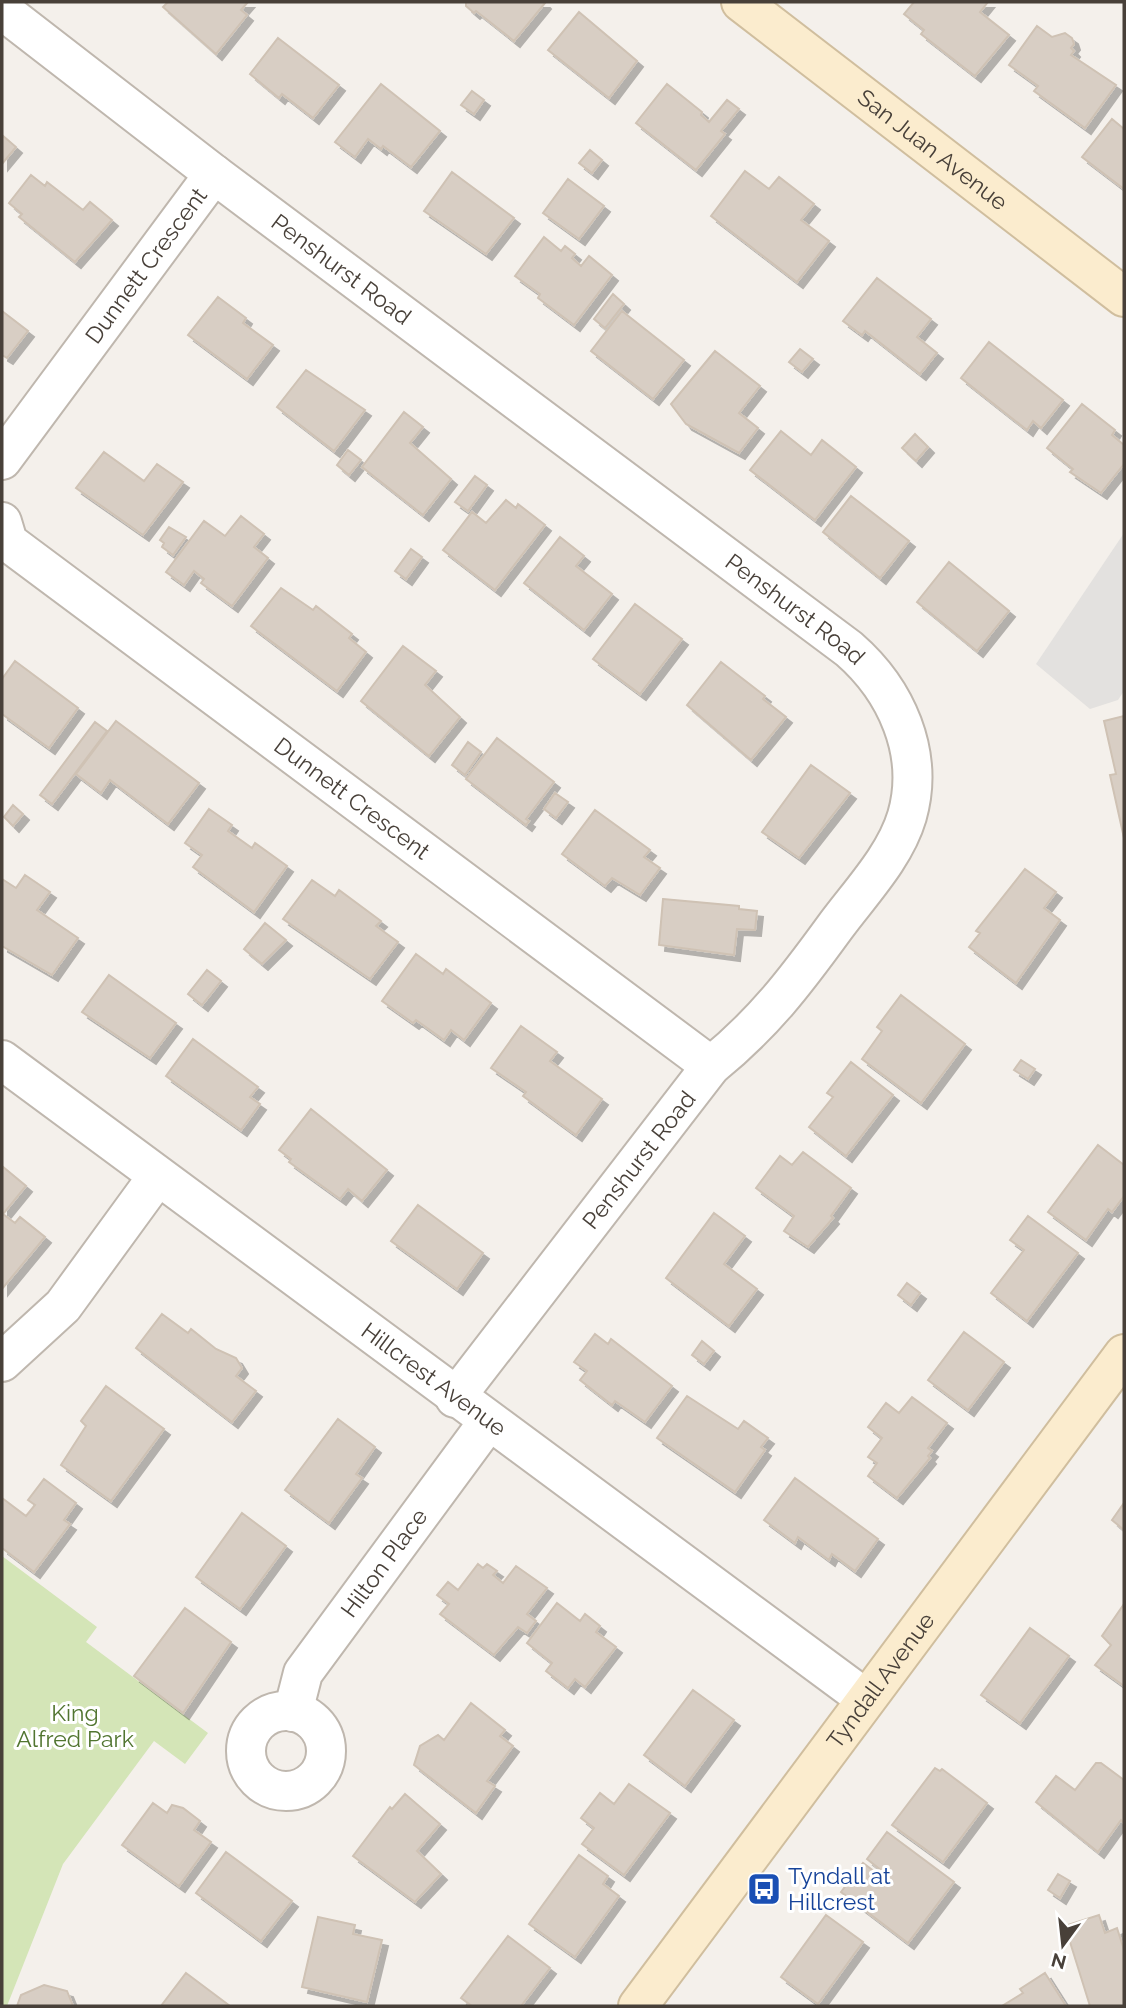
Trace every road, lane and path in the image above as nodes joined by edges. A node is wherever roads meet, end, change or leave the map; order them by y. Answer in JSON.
{"nodes":[{"id":1,"x":741,"y":2,"type":"edge"},
{"id":2,"x":2,"y":10,"type":"edge"},
{"id":3,"x":214,"y":174,"type":"junction"},
{"id":4,"x":1124,"y":297,"type":"edge"},
{"id":5,"x":2,"y":460,"type":"edge"},
{"id":6,"x":2,"y":522,"type":"edge"},
{"id":7,"x":2,"y":1060,"type":"edge"},
{"id":8,"x":711,"y":1066,"type":"junction"},
{"id":9,"x":157,"y":1177,"type":"junction"},
{"id":10,"x":1124,"y":1354,"type":"edge"},
{"id":11,"x":2,"y":1362,"type":"edge"},
{"id":12,"x":456,"y":1398,"type":"junction"},
{"id":13,"x":488,"y":1422,"type":"junction"},
{"id":14,"x":866,"y":1699,"type":"junction"},
{"id":15,"x":293,"y":1712,"type":"dead end"},
{"id":16,"x":638,"y":2006,"type":"edge"}],
"edges":[{"from":1,"to":4,"type":"street","name":"San Juan Avenue"},
{"from":2,"to":3,"type":"street","name":"Penshurst Road"},
{"from":3,"to":5,"type":"street","name":"Dunnett Crescent"},
{"from":3,"to":8,"type":"street","name":"Penshurst Road"},
{"from":6,"to":8,"type":"street","name":"Dunnett Crescent"},
{"from":7,"to":9,"type":"street","name":"Hillcrest Avenue"},
{"from":8,"to":12,"type":"street","name":"Penshurst Road"},
{"from":9,"to":11,"type":"street"},
{"from":9,"to":12,"type":"street","name":"Hillcrest Avenue"},
{"from":10,"to":14,"type":"street","name":"Tyndall Avenue"},
{"from":12,"to":13,"type":"street","name":"Hillcrest Avenue"},
{"from":13,"to":14,"type":"street","name":"Hillcrest Avenue"},
{"from":13,"to":15,"type":"street","name":"Hilton Place"},
{"from":14,"to":16,"type":"street","name":"Tyndall Avenue"}]}
